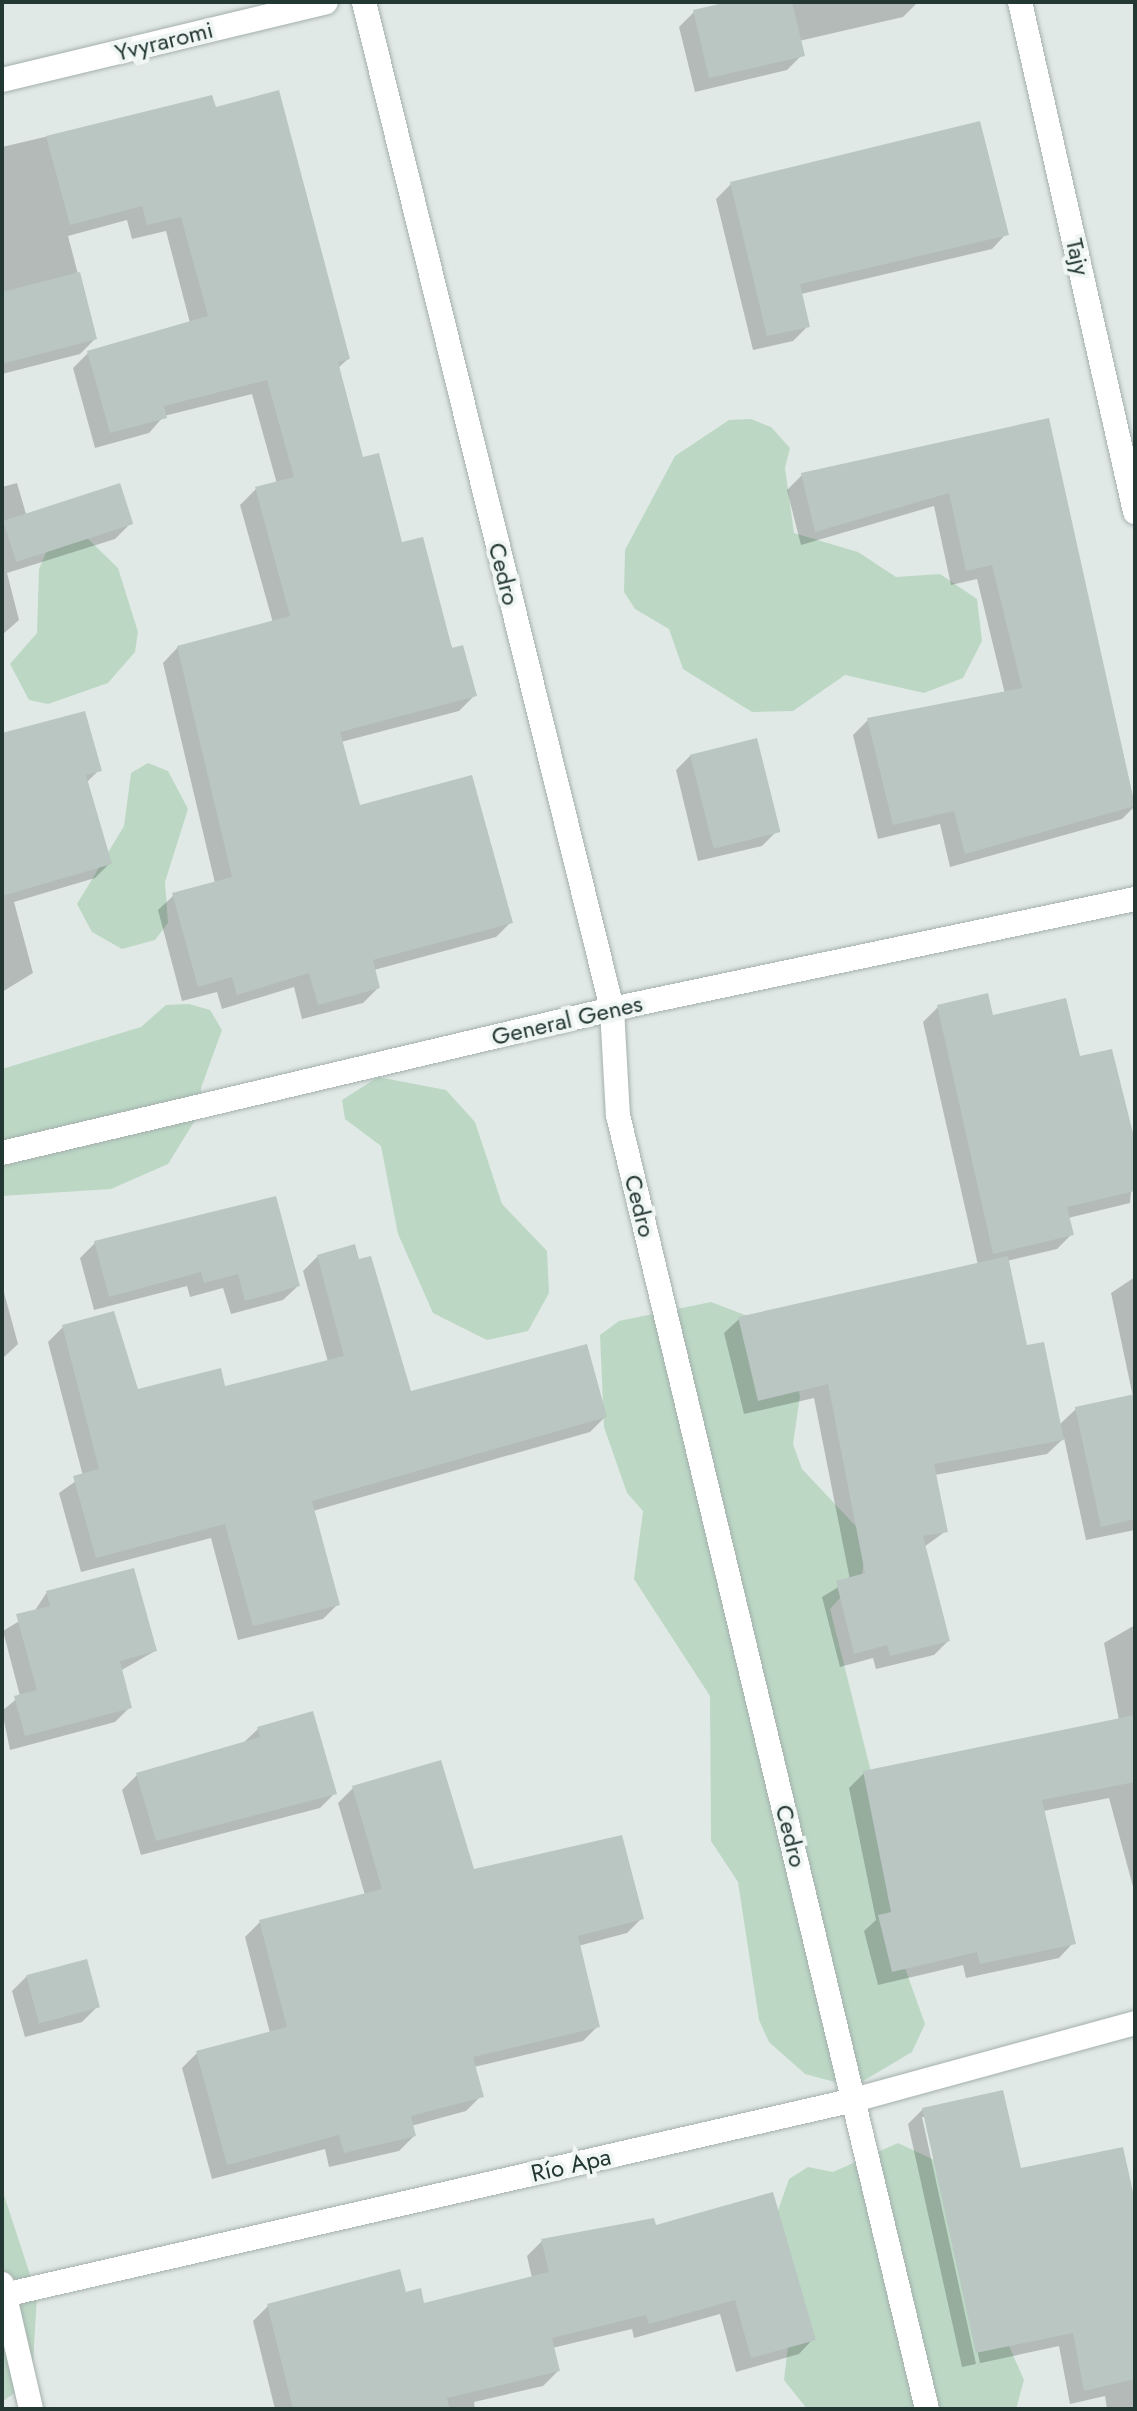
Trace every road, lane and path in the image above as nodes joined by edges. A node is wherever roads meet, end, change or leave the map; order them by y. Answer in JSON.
{"nodes":[{"id":1,"x":326,"y":2,"type":"edge"},
{"id":2,"x":364,"y":2,"type":"edge"},
{"id":3,"x":1020,"y":2,"type":"edge"},
{"id":4,"x":2,"y":80,"type":"edge"},
{"id":5,"x":1135,"y":512,"type":"edge"},
{"id":6,"x":1135,"y":899,"type":"edge"},
{"id":7,"x":612,"y":1009,"type":"junction"},
{"id":8,"x":2,"y":1153,"type":"edge"},
{"id":9,"x":1135,"y":2023,"type":"edge"},
{"id":10,"x":854,"y":2100,"type":"junction"},
{"id":11,"x":3,"y":2289,"type":"edge"},
{"id":12,"x":31,"y":2409,"type":"edge"},
{"id":13,"x":927,"y":2409,"type":"edge"}],
"edges":[{"from":1,"to":4,"type":"street","name":"Yvyraromi"},
{"from":2,"to":7,"type":"street","name":"Cedro"},
{"from":3,"to":5,"type":"street","name":"Tajy"},
{"from":6,"to":7,"type":"street","name":"General Genes"},
{"from":7,"to":8,"type":"street","name":"General Genes"},
{"from":7,"to":10,"type":"street","name":"Cedro"},
{"from":9,"to":10,"type":"street","name":"Río Apa"},
{"from":10,"to":11,"type":"street","name":"Río Apa"},
{"from":10,"to":13,"type":"street","name":"Cedro"},
{"from":11,"to":12,"type":"street"}]}
